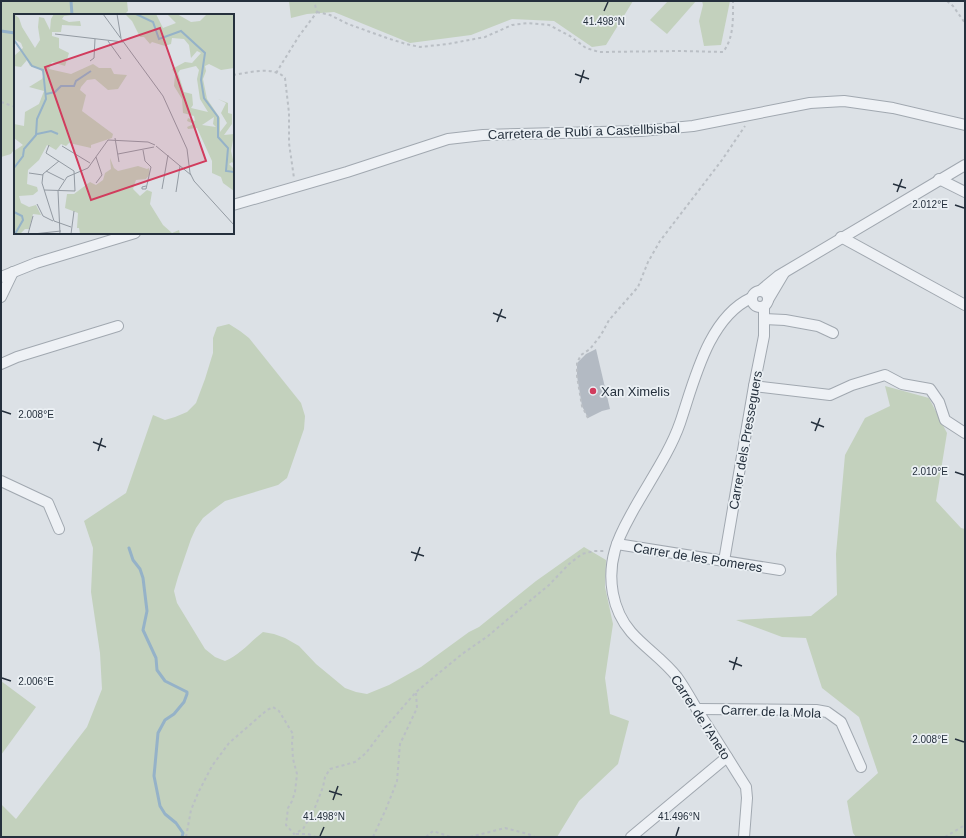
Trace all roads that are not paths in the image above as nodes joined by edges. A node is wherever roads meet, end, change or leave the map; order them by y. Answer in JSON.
{"nodes":[{"id":1,"x":965,"y":125,"type":"edge"},
{"id":2,"x":965,"y":164,"type":"edge"},
{"id":3,"x":940,"y":179,"type":"junction"},
{"id":4,"x":965,"y":192,"type":"edge"},
{"id":5,"x":234,"y":205,"type":"edge"},
{"id":6,"x":132,"y":234,"type":"edge"},
{"id":7,"x":841,"y":237,"type":"junction"},
{"id":8,"x":13,"y":272,"type":"junction"},
{"id":9,"x":784,"y":273,"type":"junction"},
{"id":10,"x":1,"y":277,"type":"edge"},
{"id":11,"x":1,"y":297,"type":"edge"},
{"id":12,"x":759,"y":304,"type":"junction"},
{"id":13,"x":965,"y":305,"type":"edge"},
{"id":14,"x":764,"y":319,"type":"junction"},
{"id":15,"x":118,"y":326,"type":"dead end"},
{"id":16,"x":833,"y":333,"type":"dead end"},
{"id":17,"x":1,"y":364,"type":"edge"},
{"id":18,"x":754,"y":386,"type":"junction"},
{"id":19,"x":965,"y":433,"type":"edge"},
{"id":20,"x":1,"y":481,"type":"edge"},
{"id":21,"x":59,"y":530,"type":"dead end"},
{"id":22,"x":616,"y":548,"type":"junction"},
{"id":23,"x":724,"y":561,"type":"junction"},
{"id":24,"x":780,"y":570,"type":"dead end"},
{"id":25,"x":697,"y":709,"type":"junction"},
{"id":26,"x":727,"y":757,"type":"junction"},
{"id":27,"x":861,"y":767,"type":"dead end"},
{"id":28,"x":631,"y":837,"type":"edge"},
{"id":29,"x":744,"y":837,"type":"edge"}],
"edges":[{"from":1,"to":5,"type":"street","name":"Carretera de Rubí a Castellbisbal"},
{"from":2,"to":3,"type":"street"},
{"from":3,"to":4,"type":"street"},
{"from":3,"to":7,"type":"street"},
{"from":6,"to":8,"type":"street"},
{"from":7,"to":9,"type":"street"},
{"from":7,"to":13,"type":"street"},
{"from":8,"to":10,"type":"street"},
{"from":8,"to":11,"type":"street"},
{"from":9,"to":12,"type":"street"},
{"from":9,"to":12,"type":"street"},
{"from":12,"to":14,"type":"street"},
{"from":12,"to":22,"type":"street","name":"Carrer de l'Aneto"},
{"from":14,"to":16,"type":"street"},
{"from":14,"to":18,"type":"street","name":"Carrer dels Presseguers"},
{"from":15,"to":17,"type":"street"},
{"from":18,"to":19,"type":"street"},
{"from":18,"to":23,"type":"street","name":"Carrer dels Presseguers"},
{"from":20,"to":21,"type":"street"},
{"from":22,"to":23,"type":"street","name":"Carrer de les Pomeres"},
{"from":22,"to":25,"type":"street","name":"Carrer de l'Aneto"},
{"from":23,"to":24,"type":"street","name":"Carrer de les Pomeres"},
{"from":25,"to":26,"type":"street","name":"Carrer de l'Aneto"},
{"from":25,"to":27,"type":"street","name":"Carrer de la Mola"},
{"from":26,"to":28,"type":"street"},
{"from":26,"to":29,"type":"street","name":"Carrer de l'Aneto"}]}
